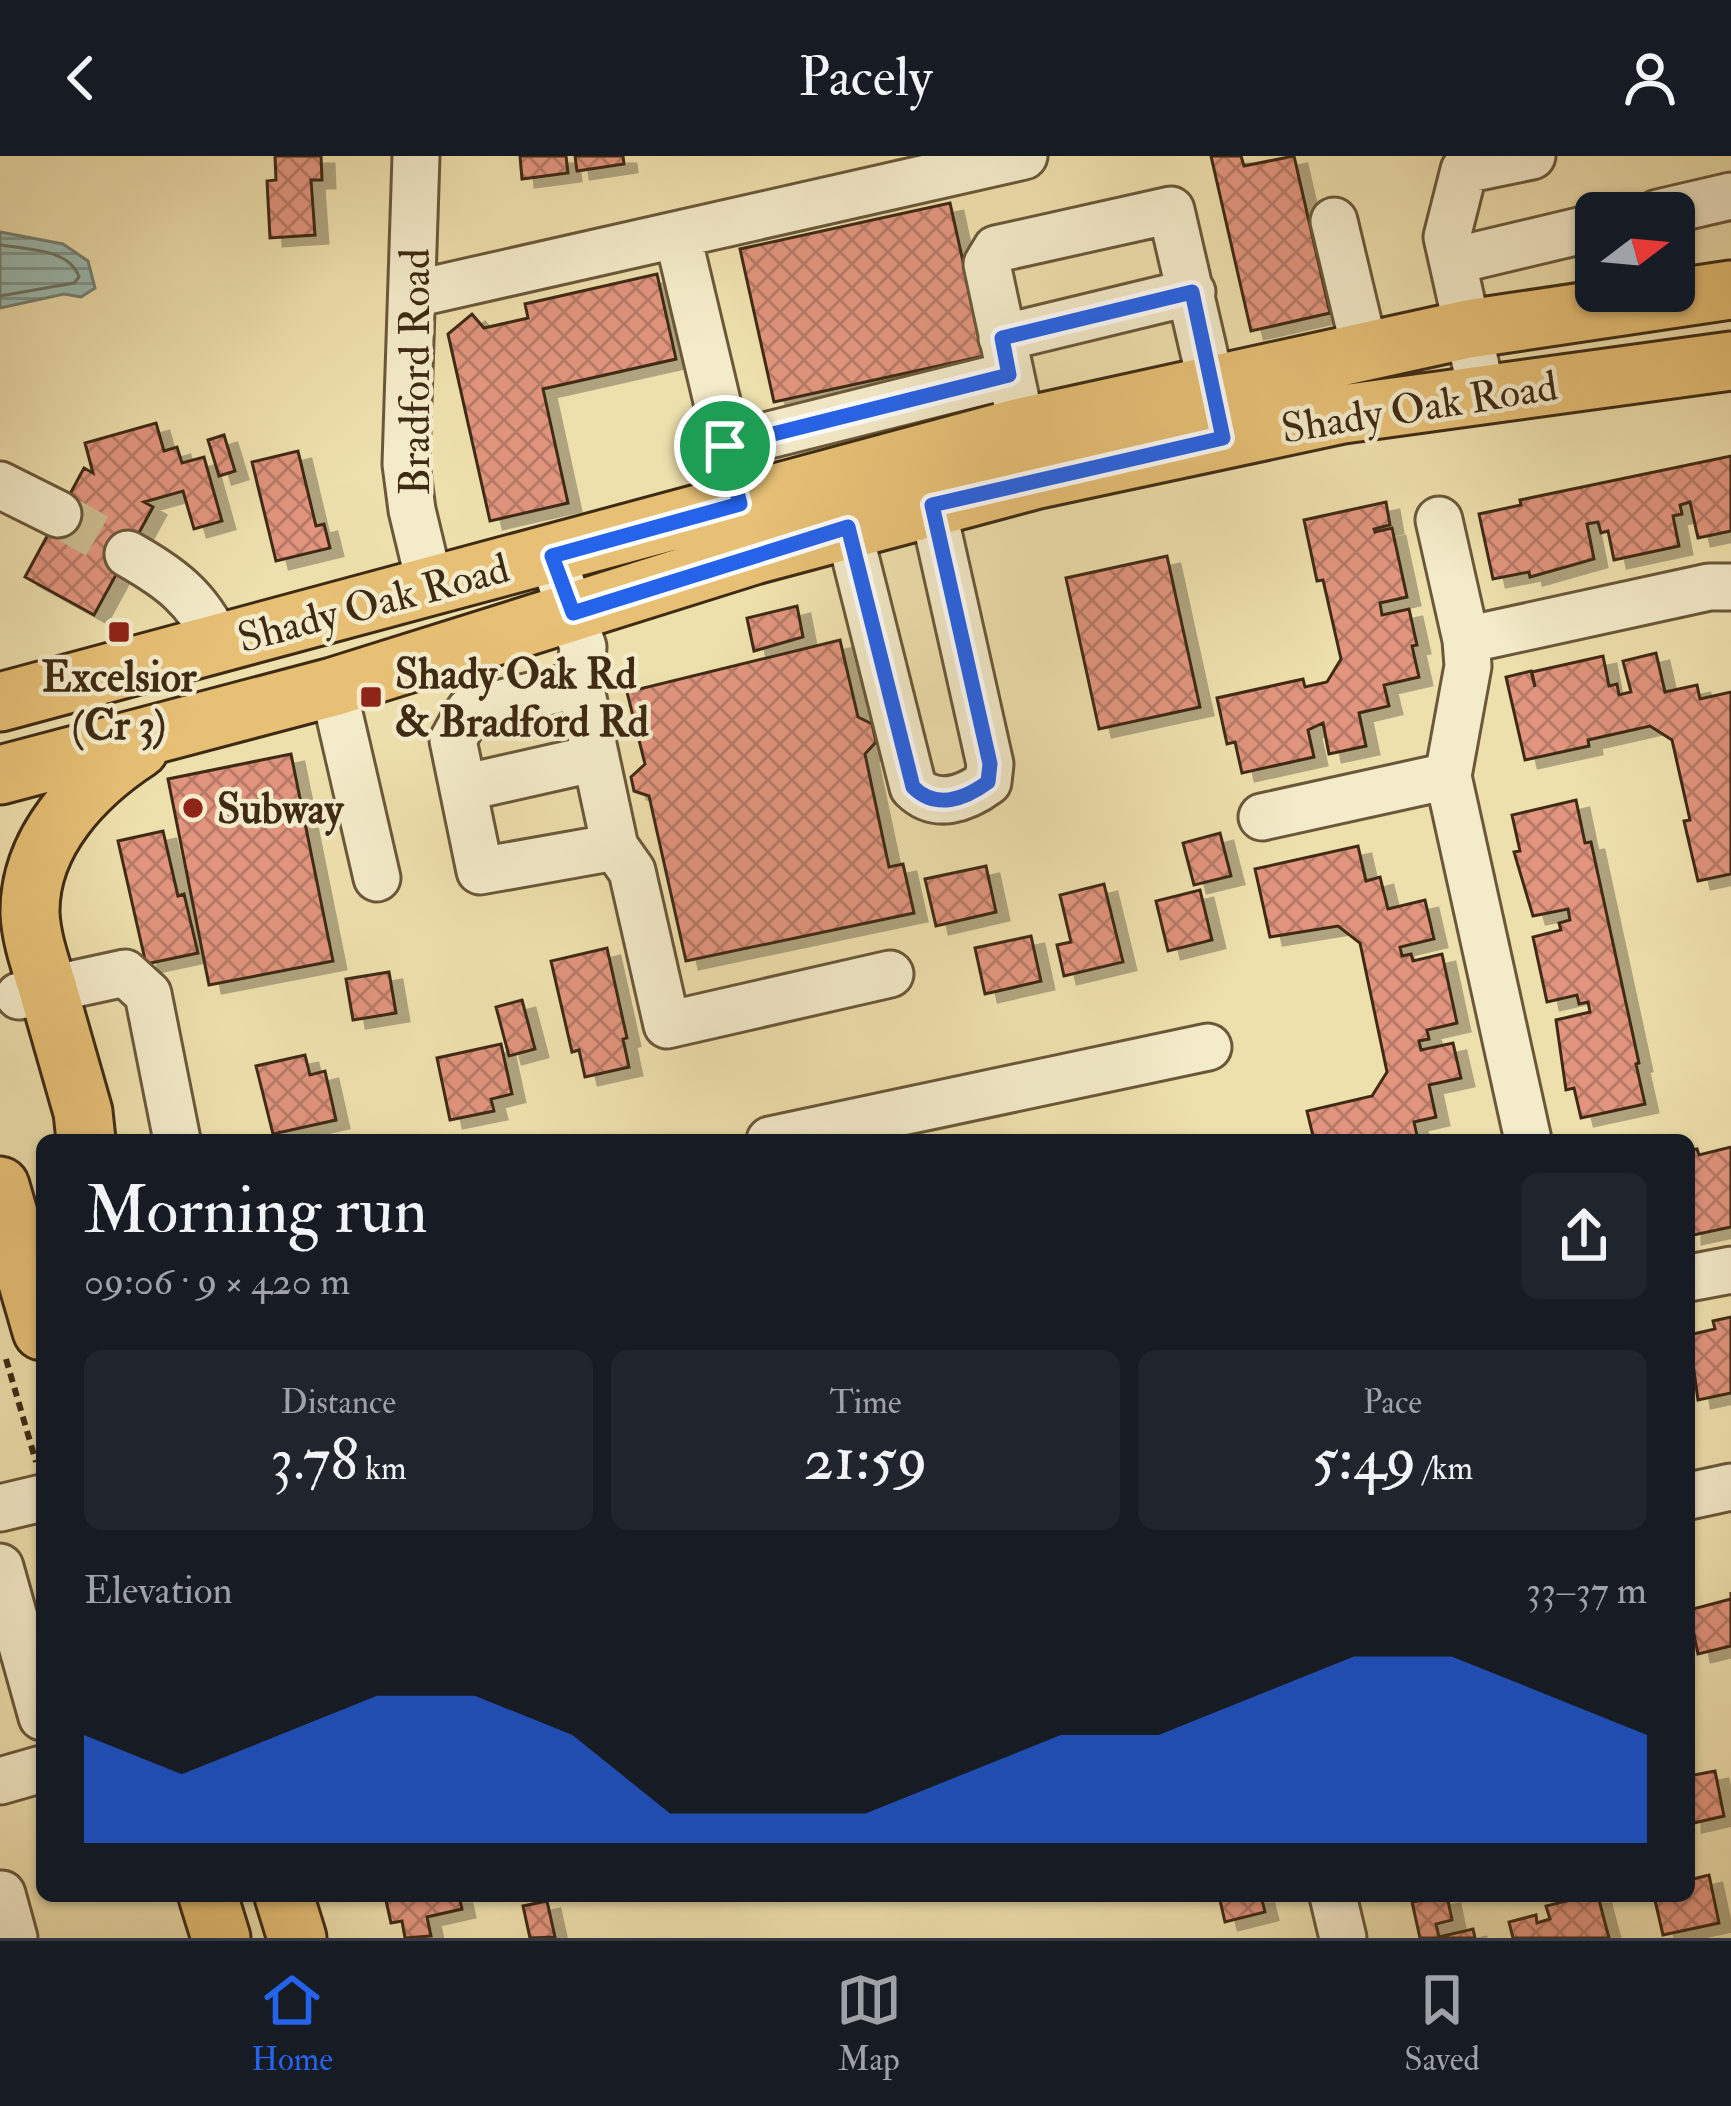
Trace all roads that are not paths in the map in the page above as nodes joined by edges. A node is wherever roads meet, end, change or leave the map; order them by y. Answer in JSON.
{"nodes":[{"id":1,"x":416,"y":156,"type":"edge"},
{"id":2,"x":1024,"y":156,"type":"edge"},
{"id":3,"x":1532,"y":156,"type":"edge"},
{"id":4,"x":1731,"y":196,"type":"edge"},
{"id":5,"x":1695,"y":204,"type":"edge"},
{"id":6,"x":1334,"y":221,"type":"dead end"},
{"id":7,"x":1575,"y":232,"type":"edge"},
{"id":8,"x":679,"y":237,"type":"junction"},
{"id":9,"x":1453,"y":261,"type":"junction"},
{"id":10,"x":1731,"y":290,"type":"edge"},
{"id":11,"x":1192,"y":292,"type":"junction"},
{"id":12,"x":414,"y":294,"type":"junction"},
{"id":13,"x":1468,"y":329,"type":"junction"},
{"id":14,"x":1365,"y":351,"type":"junction"},
{"id":15,"x":1731,"y":361,"type":"edge"},
{"id":16,"x":1482,"y":393,"type":"junction"},
{"id":17,"x":1017,"y":405,"type":"junction"},
{"id":18,"x":1218,"y":411,"type":"junction"},
{"id":19,"x":725,"y":446,"type":"junction"},
{"id":20,"x":0,"y":485,"type":"edge"},
{"id":21,"x":932,"y":505,"type":"junction"},
{"id":22,"x":58,"y":514,"type":"tunnel mouth"},
{"id":23,"x":1439,"y":520,"type":"dead end"},
{"id":24,"x":848,"y":527,"type":"junction"},
{"id":25,"x":747,"y":530,"type":"junction"},
{"id":26,"x":128,"y":554,"type":"tunnel mouth"},
{"id":27,"x":552,"y":556,"type":"junction"},
{"id":28,"x":430,"y":585,"type":"junction"},
{"id":29,"x":1731,"y":586,"type":"edge"},
{"id":30,"x":573,"y":613,"type":"junction"},
{"id":31,"x":1466,"y":640,"type":"junction"},
{"id":32,"x":218,"y":643,"type":"junction"},
{"id":33,"x":0,"y":660,"type":"edge"},
{"id":34,"x":123,"y":667,"type":"junction"},
{"id":35,"x":580,"y":684,"type":"junction"},
{"id":36,"x":333,"y":687,"type":"junction"},
{"id":37,"x":0,"y":702,"type":"edge"},
{"id":38,"x":160,"y":734,"type":"junction"},
{"id":39,"x":596,"y":758,"type":"junction"},
{"id":40,"x":0,"y":775,"type":"edge"},
{"id":41,"x":1448,"y":776,"type":"junction"},
{"id":42,"x":463,"y":788,"type":"junction"},
{"id":43,"x":1262,"y":817,"type":"dead end"},
{"id":44,"x":615,"y":847,"type":"junction"},
{"id":45,"x":377,"y":878,"type":"dead end"},
{"id":46,"x":0,"y":932,"type":"edge"},
{"id":47,"x":890,"y":974,"type":"dead end"},
{"id":48,"x":33,"y":992,"type":"junction"},
{"id":49,"x":1208,"y":1047,"type":"dead end"},
{"id":50,"x":60,"y":1134,"type":"edge"},
{"id":51,"x":85,"y":1134,"type":"edge"},
{"id":52,"x":176,"y":1134,"type":"edge"},
{"id":53,"x":798,"y":1134,"type":"edge"},
{"id":54,"x":1527,"y":1134,"type":"edge"},
{"id":55,"x":0,"y":1187,"type":"edge"},
{"id":56,"x":1731,"y":1270,"type":"edge"},
{"id":57,"x":1695,"y":1277,"type":"edge"},
{"id":58,"x":24,"y":1318,"type":"edge"},
{"id":59,"x":36,"y":1482,"type":"edge"},
{"id":60,"x":1731,"y":1487,"type":"edge"},
{"id":61,"x":1695,"y":1495,"type":"edge"},
{"id":62,"x":0,"y":1508,"type":"edge"},
{"id":63,"x":0,"y":1567,"type":"edge"},
{"id":64,"x":36,"y":1696,"type":"edge"},
{"id":65,"x":36,"y":1771,"type":"edge"},
{"id":66,"x":0,"y":1781,"type":"edge"},
{"id":67,"x":15,"y":1890,"type":"edge"},
{"id":68,"x":210,"y":1902,"type":"edge"},
{"id":69,"x":286,"y":1902,"type":"edge"},
{"id":70,"x":1334,"y":1902,"type":"edge"},
{"id":71,"x":14,"y":1938,"type":"edge"},
{"id":72,"x":221,"y":1938,"type":"edge"},
{"id":73,"x":297,"y":1938,"type":"edge"},
{"id":74,"x":1343,"y":1938,"type":"edge"}],
"edges":[{"from":1,"to":12,"type":"street","name":"Bradford Road"},
{"from":2,"to":8,"type":"street"},
{"from":3,"to":9,"type":"street"},
{"from":4,"to":5,"type":"street"},
{"from":6,"to":14,"type":"street"},
{"from":7,"to":9,"type":"street"},
{"from":8,"to":12,"type":"street"},
{"from":8,"to":19,"type":"street"},
{"from":9,"to":13,"type":"street"},
{"from":10,"to":13,"type":"main road","name":"Shady Oak Road"},
{"from":11,"to":17,"type":"street"},
{"from":11,"to":17,"type":"street"},
{"from":11,"to":18,"type":"street"},
{"from":12,"to":28,"type":"street","name":"Bradford Road"},
{"from":13,"to":14,"type":"main road","name":"Shady Oak Road"},
{"from":13,"to":16,"type":"street"},
{"from":14,"to":18,"type":"main road","name":"Shady Oak Road"},
{"from":15,"to":16,"type":"main road","name":"Shady Oak Road"},
{"from":16,"to":18,"type":"main road","name":"Shady Oak Road"},
{"from":17,"to":18,"type":"main road","name":"Shady Oak Road"},
{"from":17,"to":19,"type":"street"},
{"from":17,"to":21,"type":"main road","name":"Shady Oak Road"},
{"from":17,"to":25,"type":"main road","name":"Shady Oak Road"},
{"from":19,"to":25,"type":"street"},
{"from":20,"to":22,"type":"street"},
{"from":21,"to":24,"type":"main road","name":"Shady Oak Road"},
{"from":21,"to":24,"type":"street"},
{"from":23,"to":31,"type":"street"},
{"from":24,"to":25,"type":"main road","name":"Shady Oak Road"},
{"from":25,"to":27,"type":"main road","name":"Shady Oak Road"},
{"from":25,"to":30,"type":"main road","name":"Shady Oak Road"},
{"from":26,"to":32,"type":"street"},
{"from":27,"to":28,"type":"main road","name":"Shady Oak Road"},
{"from":27,"to":30,"type":"street"},
{"from":28,"to":32,"type":"main road","name":"Shady Oak Road"},
{"from":29,"to":31,"type":"street"},
{"from":30,"to":35,"type":"street"},
{"from":30,"to":36,"type":"main road","name":"Shady Oak Road"},
{"from":31,"to":41,"type":"street"},
{"from":32,"to":34,"type":"main road","name":"Shady Oak Road"},
{"from":33,"to":34,"type":"main road"},
{"from":34,"to":37,"type":"main road","name":"Shady Oak Road"},
{"from":35,"to":39,"type":"street"},
{"from":35,"to":42,"type":"street"},
{"from":36,"to":38,"type":"main road","name":"Shady Oak Road"},
{"from":36,"to":45,"type":"street"},
{"from":38,"to":40,"type":"main road","name":"Shady Oak Road"},
{"from":38,"to":48,"type":"main road"},
{"from":39,"to":42,"type":"street"},
{"from":39,"to":44,"type":"street"},
{"from":41,"to":43,"type":"street"},
{"from":41,"to":54,"type":"street"},
{"from":42,"to":44,"type":"street"},
{"from":44,"to":47,"type":"street"},
{"from":46,"to":48,"type":"main road"},
{"from":48,"to":50,"type":"main road"},
{"from":48,"to":51,"type":"main road"},
{"from":48,"to":52,"type":"street"},
{"from":49,"to":53,"type":"street"},
{"from":55,"to":58,"type":"main road"},
{"from":56,"to":57,"type":"street"},
{"from":59,"to":62,"type":"street"},
{"from":60,"to":61,"type":"street"},
{"from":63,"to":64,"type":"street"},
{"from":65,"to":66,"type":"street"},
{"from":67,"to":71,"type":"street"},
{"from":68,"to":72,"type":"main road"},
{"from":69,"to":73,"type":"main road"},
{"from":70,"to":74,"type":"street"}]}
